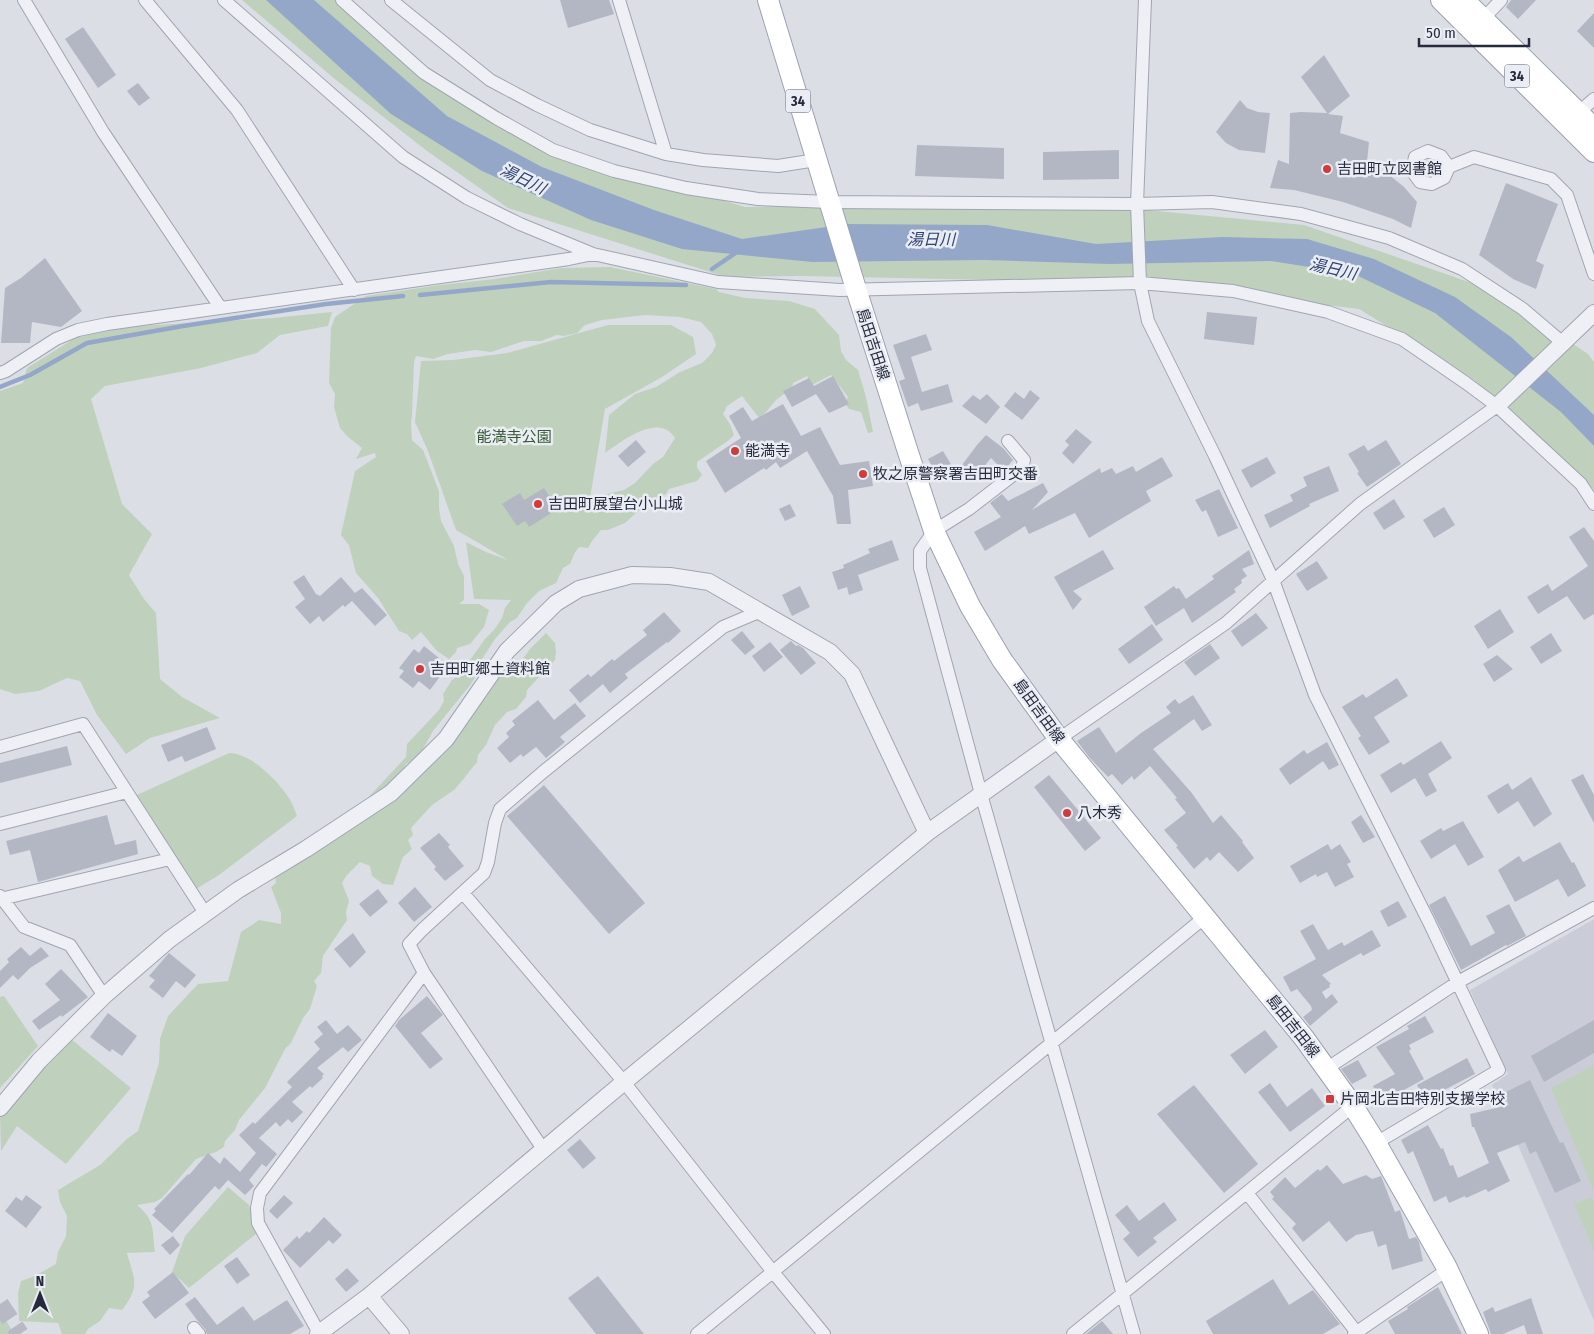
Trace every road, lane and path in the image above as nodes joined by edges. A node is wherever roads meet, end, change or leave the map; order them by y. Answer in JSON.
{"nodes":[{"id":1,"x":24,"y":0,"type":"edge"},
{"id":2,"x":145,"y":0,"type":"edge"},
{"id":3,"x":224,"y":0,"type":"edge"},
{"id":4,"x":342,"y":0,"type":"edge"},
{"id":5,"x":391,"y":0,"type":"edge"},
{"id":6,"x":619,"y":0,"type":"edge"},
{"id":7,"x":768,"y":0,"type":"edge"},
{"id":8,"x":1146,"y":0,"type":"edge"},
{"id":9,"x":1441,"y":0,"type":"edge"},
{"id":10,"x":1464,"y":0,"type":"edge"},
{"id":11,"x":1501,"y":0,"type":"edge"},
{"id":12,"x":1483,"y":19,"type":"junction"},
{"id":13,"x":1594,"y":99,"type":"edge"},
{"id":14,"x":1578,"y":113,"type":"junction"},
{"id":15,"x":1594,"y":128,"type":"edge"},
{"id":16,"x":1594,"y":152,"type":"edge"},
{"id":17,"x":666,"y":154,"type":"junction"},
{"id":18,"x":816,"y":160,"type":"junction"},
{"id":19,"x":1449,"y":167,"type":"dead end"},
{"id":20,"x":829,"y":202,"type":"junction"},
{"id":21,"x":1137,"y":204,"type":"junction"},
{"id":22,"x":593,"y":254,"type":"junction"},
{"id":23,"x":1594,"y":274,"type":"edge"},
{"id":24,"x":1140,"y":283,"type":"junction"},
{"id":25,"x":856,"y":289,"type":"junction"},
{"id":26,"x":354,"y":290,"type":"junction"},
{"id":27,"x":220,"y":307,"type":"junction"},
{"id":28,"x":1594,"y":313,"type":"edge"},
{"id":29,"x":1563,"y":343,"type":"junction"},
{"id":30,"x":2,"y":368,"type":"edge"},
{"id":31,"x":1498,"y":406,"type":"junction"},
{"id":32,"x":1008,"y":441,"type":"dead end"},
{"id":33,"x":1594,"y":504,"type":"edge"},
{"id":34,"x":934,"y":531,"type":"junction"},
{"id":35,"x":1274,"y":580,"type":"junction"},
{"id":36,"x":761,"y":611,"type":"junction"},
{"id":37,"x":1059,"y":739,"type":"junction"},
{"id":38,"x":0,"y":747,"type":"edge"},
{"id":39,"x":127,"y":792,"type":"junction"},
{"id":40,"x":981,"y":794,"type":"junction"},
{"id":41,"x":0,"y":824,"type":"edge"},
{"id":42,"x":928,"y":833,"type":"junction"},
{"id":43,"x":170,"y":859,"type":"junction"},
{"id":44,"x":463,"y":894,"type":"junction"},
{"id":45,"x":0,"y":897,"type":"edge"},
{"id":46,"x":1594,"y":908,"type":"edge"},
{"id":47,"x":205,"y":913,"type":"junction"},
{"id":48,"x":1205,"y":917,"type":"junction"},
{"id":49,"x":424,"y":973,"type":"junction"},
{"id":50,"x":1458,"y":982,"type":"junction"},
{"id":51,"x":104,"y":996,"type":"junction"},
{"id":52,"x":1052,"y":1043,"type":"junction"},
{"id":53,"x":1326,"y":1069,"type":"junction"},
{"id":54,"x":624,"y":1082,"type":"junction"},
{"id":55,"x":1353,"y":1106,"type":"junction"},
{"id":56,"x":0,"y":1108,"type":"edge"},
{"id":57,"x":1376,"y":1143,"type":"junction"},
{"id":58,"x":543,"y":1149,"type":"junction"},
{"id":59,"x":1247,"y":1193,"type":"junction"},
{"id":60,"x":1447,"y":1270,"type":"junction"},
{"id":61,"x":773,"y":1272,"type":"junction"},
{"id":62,"x":1122,"y":1294,"type":"junction"},
{"id":63,"x":369,"y":1296,"type":"junction"},
{"id":64,"x":1356,"y":1333,"type":"edge"},
{"id":65,"x":319,"y":1334,"type":"edge"},
{"id":66,"x":401,"y":1334,"type":"edge"},
{"id":67,"x":697,"y":1334,"type":"edge"},
{"id":68,"x":824,"y":1334,"type":"edge"},
{"id":69,"x":1073,"y":1334,"type":"edge"},
{"id":70,"x":1134,"y":1334,"type":"edge"},
{"id":71,"x":1478,"y":1334,"type":"edge"}],
"edges":[{"from":1,"to":27,"type":"street"},
{"from":2,"to":26,"type":"street"},
{"from":3,"to":22,"type":"street"},
{"from":4,"to":20,"type":"street"},
{"from":5,"to":17,"type":"street"},
{"from":6,"to":17,"type":"street"},
{"from":7,"to":18,"type":"main road","name":"島田吉田線","number":"34"},
{"from":8,"to":21,"type":"street"},
{"from":9,"to":16,"type":"main road","number":"34"},
{"from":10,"to":12,"type":"main road","number":"34"},
{"from":11,"to":12,"type":"street"},
{"from":12,"to":14,"type":"main road","number":"34"},
{"from":13,"to":14,"type":"street"},
{"from":14,"to":15,"type":"main road","number":"34"},
{"from":17,"to":18,"type":"street"},
{"from":18,"to":20,"type":"main road","name":"島田吉田線","number":"34"},
{"from":19,"to":23,"type":"street"},
{"from":20,"to":21,"type":"street"},
{"from":20,"to":25,"type":"main road","name":"島田吉田線","number":"34"},
{"from":21,"to":24,"type":"street"},
{"from":21,"to":29,"type":"street"},
{"from":22,"to":25,"type":"street"},
{"from":22,"to":26,"type":"street"},
{"from":24,"to":25,"type":"street"},
{"from":24,"to":31,"type":"street"},
{"from":24,"to":35,"type":"street"},
{"from":25,"to":34,"type":"main road","name":"島田吉田線","number":"34"},
{"from":26,"to":27,"type":"street"},
{"from":27,"to":30,"type":"street"},
{"from":28,"to":29,"type":"street"},
{"from":29,"to":31,"type":"street"},
{"from":31,"to":33,"type":"street"},
{"from":31,"to":35,"type":"street"},
{"from":32,"to":34,"type":"street"},
{"from":34,"to":37,"type":"main road","name":"島田吉田線","number":"34"},
{"from":34,"to":40,"type":"street"},
{"from":35,"to":37,"type":"street"},
{"from":35,"to":50,"type":"street"},
{"from":36,"to":42,"type":"street"},
{"from":36,"to":44,"type":"street"},
{"from":36,"to":47,"type":"street"},
{"from":37,"to":40,"type":"street"},
{"from":37,"to":48,"type":"main road","name":"島田吉田線","number":"34"},
{"from":38,"to":39,"type":"street"},
{"from":39,"to":41,"type":"street"},
{"from":39,"to":43,"type":"street"},
{"from":40,"to":42,"type":"street"},
{"from":40,"to":52,"type":"street"},
{"from":42,"to":54,"type":"street"},
{"from":43,"to":45,"type":"street"},
{"from":43,"to":47,"type":"street"},
{"from":44,"to":49,"type":"street"},
{"from":44,"to":54,"type":"street"},
{"from":45,"to":51,"type":"street"},
{"from":46,"to":50,"type":"street"},
{"from":47,"to":51,"type":"street"},
{"from":48,"to":52,"type":"street"},
{"from":48,"to":53,"type":"main road","name":"島田吉田線","number":"34"},
{"from":49,"to":58,"type":"street"},
{"from":49,"to":65,"type":"street"},
{"from":50,"to":53,"type":"street"},
{"from":50,"to":57,"type":"street"},
{"from":51,"to":56,"type":"street"},
{"from":52,"to":61,"type":"street"},
{"from":52,"to":62,"type":"street"},
{"from":53,"to":55,"type":"main road","name":"島田吉田線","number":"34"},
{"from":54,"to":58,"type":"street"},
{"from":54,"to":61,"type":"street"},
{"from":55,"to":57,"type":"main road","name":"島田吉田線","number":"34"},
{"from":55,"to":59,"type":"street"},
{"from":57,"to":60,"type":"main road","name":"島田吉田線","number":"34"},
{"from":58,"to":63,"type":"street"},
{"from":59,"to":62,"type":"street"},
{"from":59,"to":64,"type":"street"},
{"from":60,"to":64,"type":"street"},
{"from":60,"to":71,"type":"main road","name":"島田吉田線","number":"34"},
{"from":61,"to":67,"type":"street"},
{"from":61,"to":68,"type":"street"},
{"from":62,"to":69,"type":"street"},
{"from":62,"to":70,"type":"street"},
{"from":63,"to":65,"type":"street"},
{"from":63,"to":66,"type":"street"}]}
